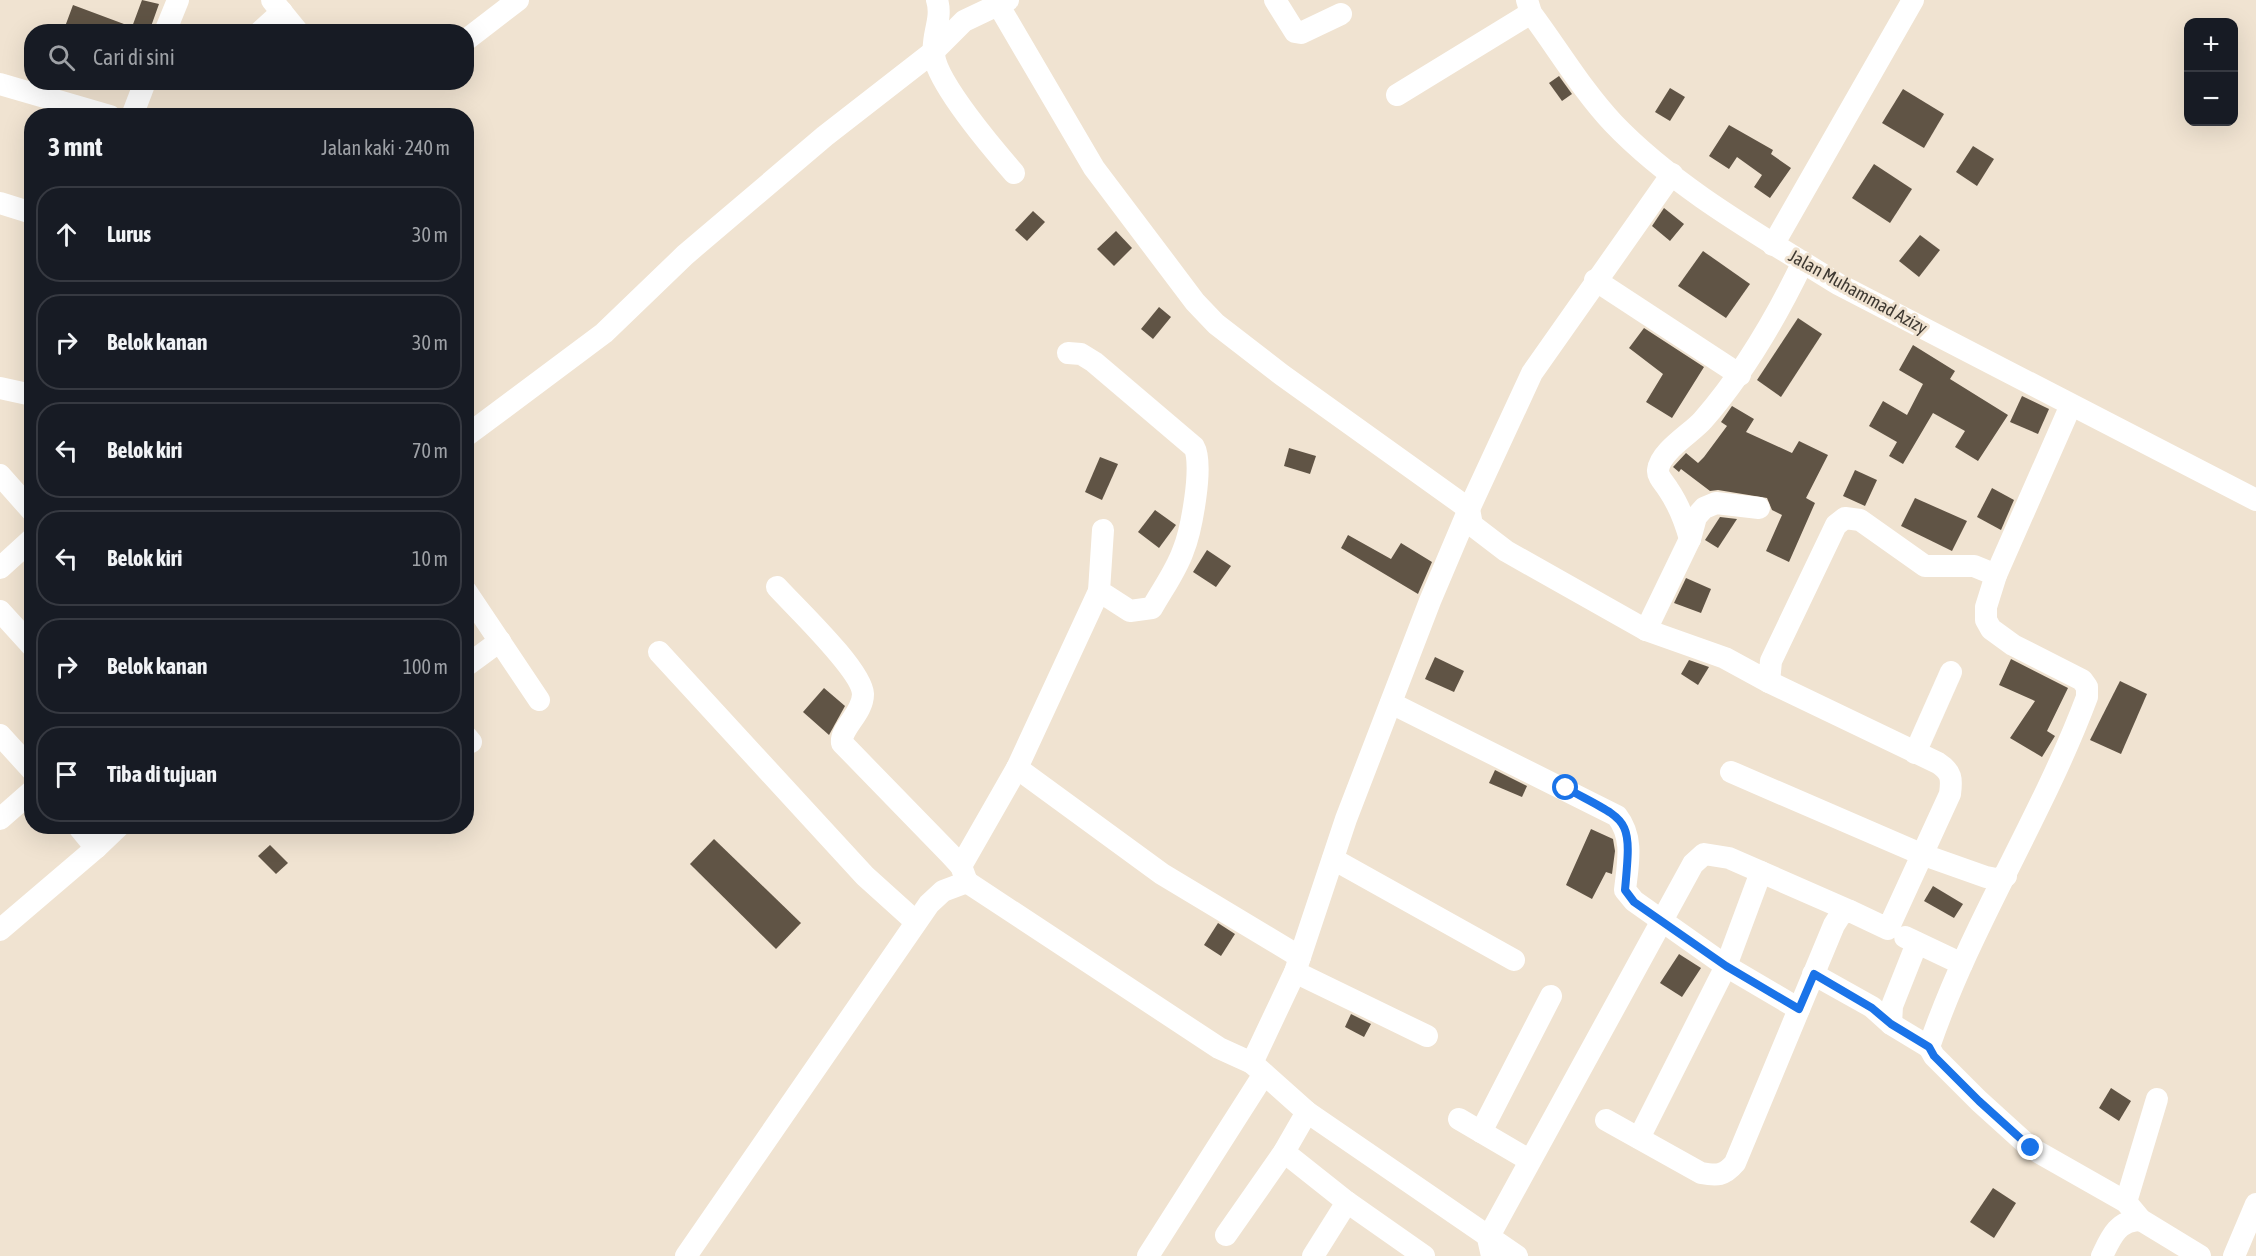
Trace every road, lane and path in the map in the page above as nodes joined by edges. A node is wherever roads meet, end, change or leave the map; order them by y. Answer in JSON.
{"nodes":[{"id":1,"x":177,"y":0,"type":"edge"},
{"id":2,"x":518,"y":0,"type":"edge"},
{"id":3,"x":1275,"y":0,"type":"edge"},
{"id":4,"x":1913,"y":0,"type":"edge"},
{"id":5,"x":1004,"y":3,"type":"edge"},
{"id":6,"x":939,"y":5,"type":"edge"},
{"id":7,"x":277,"y":6,"type":"edge"},
{"id":8,"x":1529,"y":7,"type":"edge"},
{"id":9,"x":1341,"y":14,"type":"dead end"},
{"id":10,"x":964,"y":21,"type":"junction"},
{"id":11,"x":168,"y":24,"type":"edge"},
{"id":12,"x":265,"y":24,"type":"edge"},
{"id":13,"x":292,"y":24,"type":"edge"},
{"id":14,"x":474,"y":34,"type":"edge"},
{"id":15,"x":933,"y":52,"type":"junction"},
{"id":16,"x":0,"y":84,"type":"edge"},
{"id":17,"x":142,"y":90,"type":"edge"},
{"id":18,"x":1397,"y":95,"type":"dead end"},
{"id":19,"x":82,"y":108,"type":"edge"},
{"id":20,"x":135,"y":108,"type":"edge"},
{"id":21,"x":1014,"y":173,"type":"dead end"},
{"id":22,"x":1672,"y":174,"type":"junction"},
{"id":23,"x":0,"y":203,"type":"edge"},
{"id":24,"x":24,"y":210,"type":"edge"},
{"id":25,"x":1773,"y":245,"type":"junction"},
{"id":26,"x":1803,"y":262,"type":"junction"},
{"id":27,"x":1595,"y":280,"type":"junction"},
{"id":28,"x":1068,"y":353,"type":"dead end"},
{"id":29,"x":1740,"y":375,"type":"junction"},
{"id":30,"x":0,"y":388,"type":"edge"},
{"id":31,"x":24,"y":393,"type":"edge"},
{"id":32,"x":2071,"y":405,"type":"junction"},
{"id":33,"x":474,"y":430,"type":"edge"},
{"id":34,"x":0,"y":476,"type":"edge"},
{"id":35,"x":2256,"y":500,"type":"edge"},
{"id":36,"x":24,"y":502,"type":"edge"},
{"id":37,"x":1759,"y":508,"type":"dead end"},
{"id":38,"x":1469,"y":509,"type":"junction"},
{"id":39,"x":1103,"y":530,"type":"dead end"},
{"id":40,"x":1690,"y":539,"type":"junction"},
{"id":41,"x":24,"y":546,"type":"edge"},
{"id":42,"x":0,"y":568,"type":"edge"},
{"id":43,"x":1996,"y":575,"type":"junction"},
{"id":44,"x":777,"y":587,"type":"dead end"},
{"id":45,"x":1099,"y":591,"type":"junction"},
{"id":46,"x":474,"y":603,"type":"edge"},
{"id":47,"x":0,"y":611,"type":"edge"},
{"id":48,"x":1646,"y":630,"type":"junction"},
{"id":49,"x":24,"y":637,"type":"edge"},
{"id":50,"x":500,"y":641,"type":"junction"},
{"id":51,"x":659,"y":652,"type":"dead end"},
{"id":52,"x":474,"y":660,"type":"edge"},
{"id":53,"x":1951,"y":672,"type":"dead end"},
{"id":54,"x":1769,"y":682,"type":"junction"},
{"id":55,"x":539,"y":700,"type":"dead end"},
{"id":56,"x":1391,"y":703,"type":"junction"},
{"id":57,"x":0,"y":735,"type":"edge"},
{"id":58,"x":1915,"y":753,"type":"junction"},
{"id":59,"x":24,"y":761,"type":"edge"},
{"id":60,"x":1017,"y":768,"type":"junction"},
{"id":61,"x":1731,"y":772,"type":"dead end"},
{"id":62,"x":24,"y":798,"type":"edge"},
{"id":63,"x":0,"y":819,"type":"edge"},
{"id":64,"x":85,"y":834,"type":"edge"},
{"id":65,"x":111,"y":834,"type":"edge"},
{"id":66,"x":96,"y":848,"type":"junction"},
{"id":67,"x":1921,"y":854,"type":"junction"},
{"id":68,"x":1333,"y":859,"type":"junction"},
{"id":69,"x":1761,"y":872,"type":"junction"},
{"id":70,"x":964,"y":874,"type":"junction"},
{"id":71,"x":2006,"y":876,"type":"junction"},
{"id":72,"x":1850,"y":911,"type":"junction"},
{"id":73,"x":916,"y":921,"type":"junction"},
{"id":74,"x":1660,"y":921,"type":"junction"},
{"id":75,"x":1887,"y":929,"type":"junction"},
{"id":76,"x":0,"y":930,"type":"edge"},
{"id":77,"x":1917,"y":943,"type":"junction"},
{"id":78,"x":1514,"y":960,"type":"dead end"},
{"id":79,"x":1962,"y":964,"type":"junction"},
{"id":80,"x":1298,"y":965,"type":"junction"},
{"id":81,"x":1726,"y":966,"type":"junction"},
{"id":82,"x":1814,"y":974,"type":"junction"},
{"id":83,"x":1551,"y":996,"type":"dead end"},
{"id":84,"x":1799,"y":1009,"type":"junction"},
{"id":85,"x":1891,"y":1024,"type":"junction"},
{"id":86,"x":1427,"y":1036,"type":"dead end"},
{"id":87,"x":1929,"y":1047,"type":"junction"},
{"id":88,"x":1258,"y":1068,"type":"junction"},
{"id":89,"x":2157,"y":1099,"type":"dead end"},
{"id":90,"x":1307,"y":1112,"type":"junction"},
{"id":91,"x":1459,"y":1119,"type":"dead end"},
{"id":92,"x":1606,"y":1120,"type":"dead end"},
{"id":93,"x":1480,"y":1132,"type":"junction"},
{"id":94,"x":1639,"y":1138,"type":"junction"},
{"id":95,"x":1284,"y":1152,"type":"junction"},
{"id":96,"x":1529,"y":1160,"type":"junction"},
{"id":97,"x":1347,"y":1202,"type":"junction"},
{"id":98,"x":2126,"y":1202,"type":"junction"},
{"id":99,"x":2256,"y":1204,"type":"edge"},
{"id":100,"x":2141,"y":1220,"type":"junction"},
{"id":101,"x":1227,"y":1235,"type":"dead end"},
{"id":102,"x":1490,"y":1247,"type":"edge"},
{"id":103,"x":1420,"y":1255,"type":"edge"},
{"id":104,"x":686,"y":1256,"type":"edge"},
{"id":105,"x":1148,"y":1256,"type":"edge"},
{"id":106,"x":1314,"y":1256,"type":"edge"},
{"id":107,"x":1517,"y":1256,"type":"edge"},
{"id":108,"x":2102,"y":1256,"type":"edge"},
{"id":109,"x":2200,"y":1256,"type":"edge"},
{"id":110,"x":2234,"y":1256,"type":"edge"}],
"edges":[{"from":1,"to":11,"type":"street"},
{"from":2,"to":14,"type":"street"},
{"from":3,"to":9,"type":"street"},
{"from":4,"to":25,"type":"street"},
{"from":5,"to":10,"type":"street"},
{"from":5,"to":38,"type":"street"},
{"from":6,"to":10,"type":"street"},
{"from":6,"to":15,"type":"street"},
{"from":7,"to":12,"type":"street"},
{"from":7,"to":13,"type":"street"},
{"from":8,"to":18,"type":"street"},
{"from":8,"to":22,"type":"street","name":"Jalan Muhammad Azizy"},
{"from":10,"to":15,"type":"street"},
{"from":15,"to":21,"type":"street"},
{"from":15,"to":33,"type":"street"},
{"from":16,"to":19,"type":"street"},
{"from":17,"to":20,"type":"street"},
{"from":22,"to":25,"type":"street","name":"Jalan Muhammad Azizy"},
{"from":22,"to":27,"type":"street"},
{"from":23,"to":24,"type":"street"},
{"from":25,"to":26,"type":"street","name":"Jalan Muhammad Azizy"},
{"from":26,"to":29,"type":"street"},
{"from":26,"to":32,"type":"street","name":"Jalan Muhammad Azizy"},
{"from":27,"to":29,"type":"street"},
{"from":27,"to":38,"type":"street"},
{"from":28,"to":45,"type":"street"},
{"from":29,"to":40,"type":"street"},
{"from":30,"to":31,"type":"street"},
{"from":32,"to":35,"type":"street","name":"Jalan Muhammad Azizy"},
{"from":32,"to":43,"type":"street"},
{"from":34,"to":36,"type":"street"},
{"from":37,"to":40,"type":"street"},
{"from":38,"to":48,"type":"street"},
{"from":38,"to":56,"type":"street"},
{"from":39,"to":45,"type":"street"},
{"from":40,"to":48,"type":"street"},
{"from":41,"to":42,"type":"street"},
{"from":43,"to":54,"type":"street"},
{"from":43,"to":71,"type":"street"},
{"from":44,"to":70,"type":"street"},
{"from":45,"to":60,"type":"street"},
{"from":46,"to":50,"type":"street"},
{"from":47,"to":49,"type":"street"},
{"from":48,"to":54,"type":"street"},
{"from":50,"to":52,"type":"street"},
{"from":50,"to":55,"type":"street"},
{"from":51,"to":73,"type":"street"},
{"from":53,"to":58,"type":"street"},
{"from":54,"to":58,"type":"street"},
{"from":56,"to":68,"type":"street"},
{"from":56,"to":74,"type":"street"},
{"from":57,"to":59,"type":"street"},
{"from":58,"to":67,"type":"street"},
{"from":60,"to":70,"type":"street"},
{"from":60,"to":80,"type":"street"},
{"from":61,"to":67,"type":"street"},
{"from":62,"to":63,"type":"street"},
{"from":64,"to":66,"type":"street"},
{"from":65,"to":66,"type":"street"},
{"from":66,"to":76,"type":"street"},
{"from":67,"to":71,"type":"street"},
{"from":67,"to":75,"type":"street"},
{"from":68,"to":78,"type":"street"},
{"from":68,"to":80,"type":"street"},
{"from":69,"to":72,"type":"street"},
{"from":69,"to":74,"type":"street"},
{"from":69,"to":81,"type":"street"},
{"from":70,"to":73,"type":"street"},
{"from":70,"to":88,"type":"street"},
{"from":71,"to":79,"type":"street"},
{"from":72,"to":75,"type":"street"},
{"from":72,"to":82,"type":"street"},
{"from":73,"to":104,"type":"street"},
{"from":74,"to":81,"type":"street"},
{"from":74,"to":96,"type":"street"},
{"from":75,"to":77,"type":"street"},
{"from":77,"to":79,"type":"street"},
{"from":77,"to":85,"type":"street"},
{"from":79,"to":87,"type":"street"},
{"from":80,"to":86,"type":"street"},
{"from":80,"to":88,"type":"street"},
{"from":81,"to":84,"type":"street"},
{"from":81,"to":94,"type":"street"},
{"from":82,"to":84,"type":"street"},
{"from":82,"to":85,"type":"street"},
{"from":83,"to":93,"type":"street"},
{"from":84,"to":94,"type":"street"},
{"from":85,"to":87,"type":"street"},
{"from":87,"to":98,"type":"street"},
{"from":88,"to":90,"type":"street"},
{"from":88,"to":105,"type":"street"},
{"from":89,"to":98,"type":"street"},
{"from":90,"to":95,"type":"street"},
{"from":90,"to":102,"type":"street"},
{"from":91,"to":93,"type":"street"},
{"from":92,"to":94,"type":"street"},
{"from":93,"to":96,"type":"street"},
{"from":95,"to":97,"type":"street"},
{"from":95,"to":101,"type":"street"},
{"from":96,"to":102,"type":"street"},
{"from":97,"to":103,"type":"street"},
{"from":97,"to":106,"type":"street"},
{"from":98,"to":100,"type":"street"},
{"from":99,"to":110,"type":"street"},
{"from":100,"to":108,"type":"street"},
{"from":100,"to":109,"type":"street"},
{"from":102,"to":107,"type":"street"}]}
